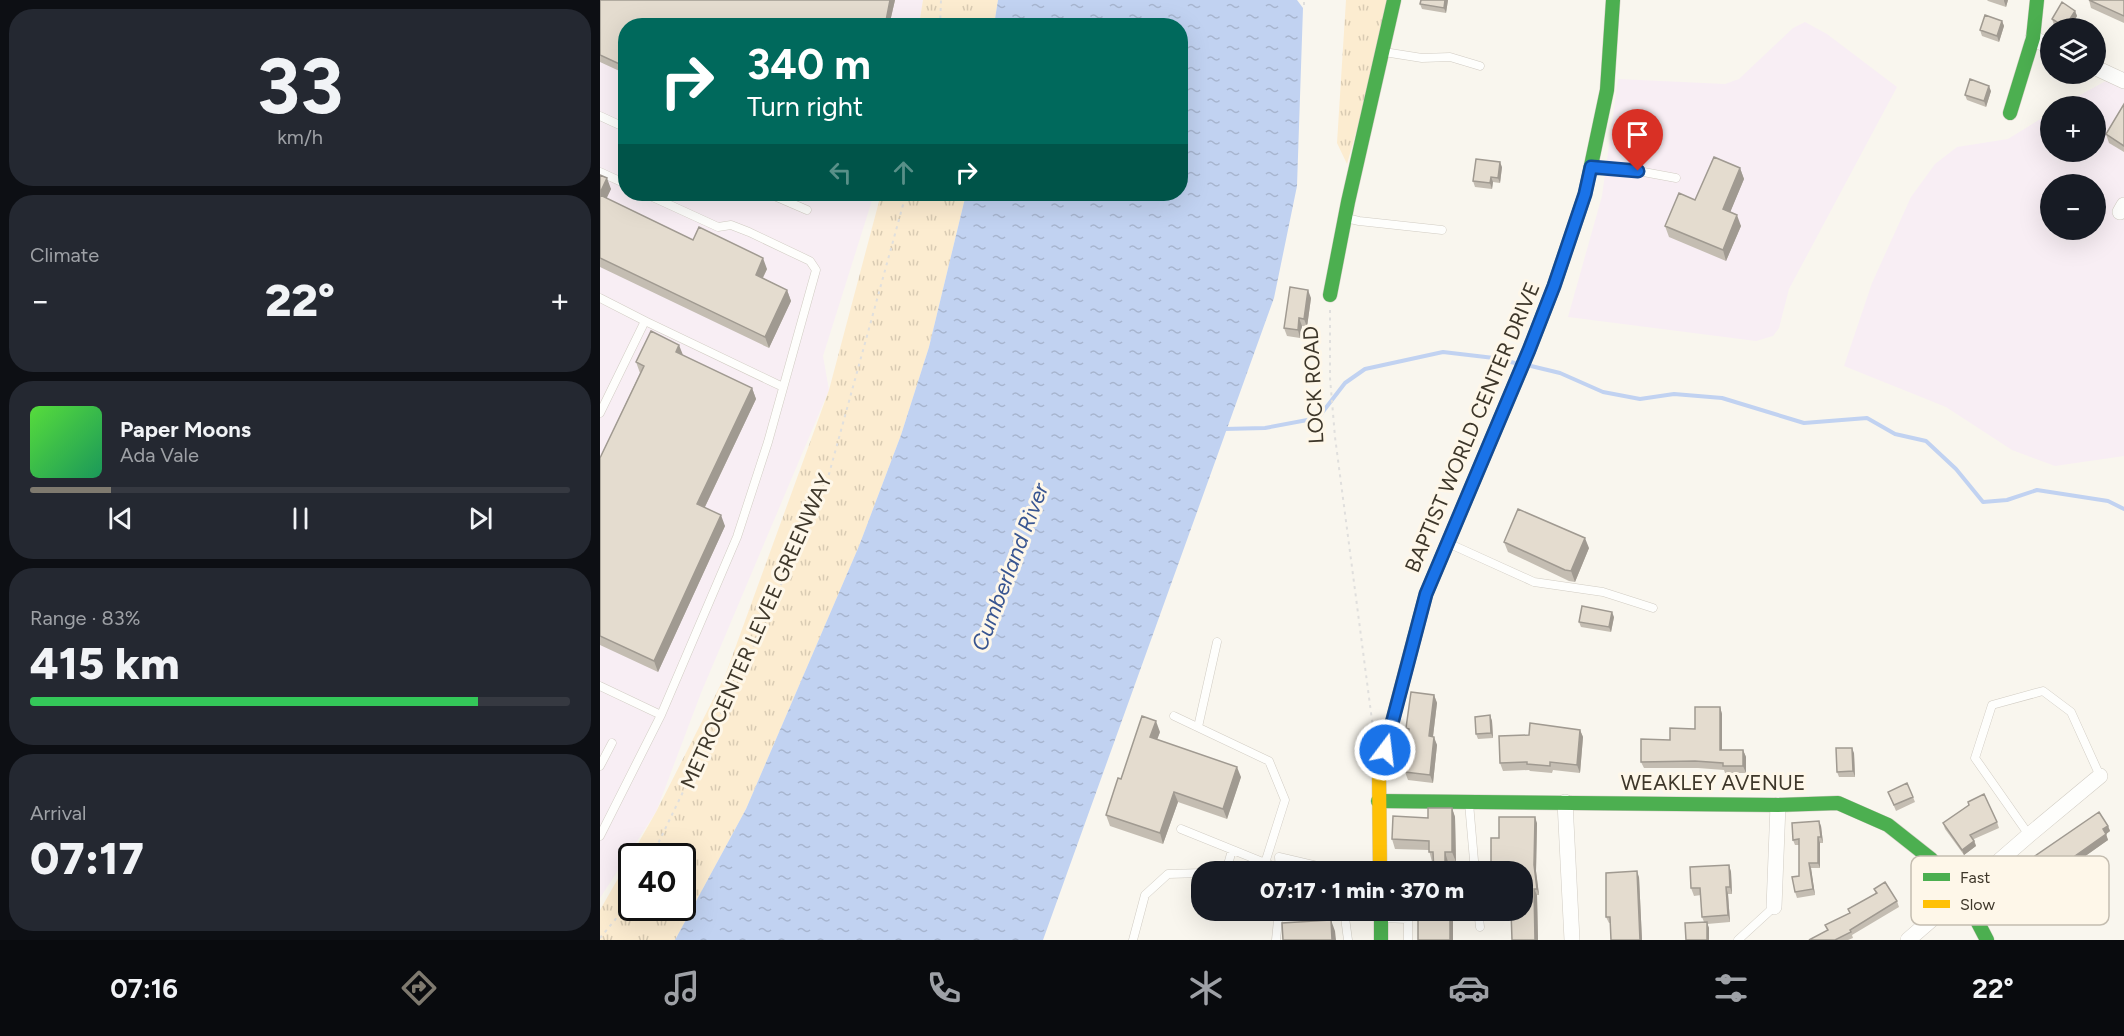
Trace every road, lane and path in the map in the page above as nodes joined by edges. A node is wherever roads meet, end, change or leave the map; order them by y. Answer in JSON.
{"nodes":[{"id":1,"x":941,"y":0,"type":"edge"},
{"id":2,"x":1304,"y":0,"type":"edge"},
{"id":3,"x":1394,"y":0,"type":"edge"},
{"id":4,"x":1613,"y":0,"type":"edge"},
{"id":5,"x":2037,"y":0,"type":"edge"},
{"id":6,"x":1304,"y":4,"type":"dead end"},
{"id":7,"x":940,"y":18,"type":"edge"},
{"id":8,"x":2032,"y":38,"type":"junction"},
{"id":9,"x":2040,"y":42,"type":"edge"},
{"id":10,"x":1382,"y":51,"type":"junction"},
{"id":11,"x":1480,"y":66,"type":"dead end"},
{"id":12,"x":2106,"y":73,"type":"edge"},
{"id":13,"x":2124,"y":81,"type":"edge"},
{"id":14,"x":2010,"y":113,"type":"dead end"},
{"id":15,"x":600,"y":116,"type":"edge"},
{"id":16,"x":618,"y":124,"type":"edge"},
{"id":17,"x":1591,"y":167,"type":"junction"},
{"id":18,"x":600,"y":172,"type":"edge"},
{"id":19,"x":1676,"y":178,"type":"dead end"},
{"id":20,"x":618,"y":180,"type":"edge"},
{"id":21,"x":661,"y":201,"type":"edge"},
{"id":22,"x":786,"y":201,"type":"edge"},
{"id":23,"x":904,"y":201,"type":"edge"},
{"id":24,"x":807,"y":210,"type":"dead end"},
{"id":25,"x":1345,"y":218,"type":"junction"},
{"id":26,"x":1442,"y":230,"type":"dead end"},
{"id":27,"x":1330,"y":295,"type":"joint"},
{"id":28,"x":600,"y":298,"type":"edge"},
{"id":29,"x":645,"y":321,"type":"junction"},
{"id":30,"x":783,"y":387,"type":"junction"},
{"id":31,"x":600,"y":412,"type":"edge"},
{"id":32,"x":1448,"y":544,"type":"junction"},
{"id":33,"x":1653,"y":608,"type":"dead end"},
{"id":34,"x":1217,"y":642,"type":"dead end"},
{"id":35,"x":600,"y":686,"type":"edge"},
{"id":36,"x":661,"y":715,"type":"junction"},
{"id":37,"x":1174,"y":716,"type":"dead end"},
{"id":38,"x":1198,"y":727,"type":"junction"},
{"id":39,"x":1373,"y":729,"type":"dead end"},
{"id":40,"x":612,"y":743,"type":"dead end"},
{"id":41,"x":600,"y":766,"type":"edge"},
{"id":42,"x":2100,"y":776,"type":"joint"},
{"id":43,"x":1378,"y":801,"type":"junction"},
{"id":44,"x":1469,"y":801,"type":"junction"},
{"id":45,"x":1565,"y":802,"type":"junction"},
{"id":46,"x":1778,"y":805,"type":"junction"},
{"id":47,"x":603,"y":823,"type":"edge"},
{"id":48,"x":1181,"y":829,"type":"dead end"},
{"id":49,"x":2030,"y":835,"type":"junction"},
{"id":50,"x":600,"y":836,"type":"edge"},
{"id":51,"x":658,"y":843,"type":"edge"},
{"id":52,"x":1232,"y":850,"type":"junction"},
{"id":53,"x":1926,"y":856,"type":"edge"},
{"id":54,"x":2006,"y":856,"type":"edge"},
{"id":55,"x":1229,"y":861,"type":"edge"},
{"id":56,"x":1260,"y":861,"type":"edge"},
{"id":57,"x":1266,"y":861,"type":"edge"},
{"id":58,"x":1279,"y":861,"type":"edge"},
{"id":59,"x":1296,"y":861,"type":"edge"},
{"id":60,"x":1380,"y":861,"type":"edge"},
{"id":61,"x":1474,"y":861,"type":"edge"},
{"id":62,"x":1191,"y":873,"type":"edge"},
{"id":63,"x":1774,"y":907,"type":"joint"},
{"id":64,"x":618,"y":915,"type":"edge"},
{"id":65,"x":1278,"y":921,"type":"edge"},
{"id":66,"x":1345,"y":921,"type":"edge"},
{"id":67,"x":1381,"y":921,"type":"edge"},
{"id":68,"x":1408,"y":921,"type":"edge"},
{"id":69,"x":1479,"y":921,"type":"edge"},
{"id":70,"x":1926,"y":925,"type":"edge"},
{"id":71,"x":1979,"y":925,"type":"edge"},
{"id":72,"x":1480,"y":927,"type":"dead end"},
{"id":73,"x":600,"y":938,"type":"edge"},
{"id":74,"x":1134,"y":940,"type":"edge"},
{"id":75,"x":1276,"y":940,"type":"edge"},
{"id":76,"x":1348,"y":940,"type":"edge"},
{"id":77,"x":1381,"y":940,"type":"edge"},
{"id":78,"x":1408,"y":940,"type":"edge"},
{"id":79,"x":1572,"y":940,"type":"edge"},
{"id":80,"x":1738,"y":940,"type":"edge"},
{"id":81,"x":1908,"y":940,"type":"edge"},
{"id":82,"x":1987,"y":940,"type":"edge"}],
"edges":[{"from":1,"to":7,"type":"path"},
{"from":2,"to":6,"type":"path"},
{"from":3,"to":10,"type":"street","name":"LOCK ROAD"},
{"from":4,"to":17,"type":"street","name":"BAPTIST WORLD CENTER DRIVE"},
{"from":5,"to":8,"type":"street"},
{"from":8,"to":9,"type":"street"},
{"from":8,"to":14,"type":"street"},
{"from":10,"to":11,"type":"lane"},
{"from":10,"to":25,"type":"street","name":"LOCK ROAD"},
{"from":12,"to":13,"type":"street"},
{"from":15,"to":16,"type":"lane"},
{"from":17,"to":19,"type":"lane"},
{"from":17,"to":32,"type":"street","name":"BAPTIST WORLD CENTER DRIVE"},
{"from":18,"to":20,"type":"lane"},
{"from":21,"to":30,"type":"lane"},
{"from":22,"to":24,"type":"lane"},
{"from":23,"to":51,"type":"path","name":"METROCENTER LEVEE GREENWAY"},
{"from":25,"to":26,"type":"lane"},
{"from":25,"to":27,"type":"street","name":"LOCK ROAD"},
{"from":27,"to":39,"type":"path","name":"LOCK ROAD"},
{"from":28,"to":29,"type":"lane"},
{"from":29,"to":30,"type":"lane"},
{"from":29,"to":31,"type":"lane"},
{"from":30,"to":36,"type":"lane"},
{"from":32,"to":33,"type":"lane"},
{"from":32,"to":43,"type":"street","name":"BAPTIST WORLD CENTER DRIVE"},
{"from":34,"to":38,"type":"lane"},
{"from":35,"to":36,"type":"lane"},
{"from":36,"to":47,"type":"lane"},
{"from":37,"to":38,"type":"lane"},
{"from":38,"to":57,"type":"lane"},
{"from":40,"to":41,"type":"lane"},
{"from":42,"to":49,"type":"street"},
{"from":42,"to":49,"type":"lane"},
{"from":43,"to":44,"type":"street","name":"WEAKLEY AVENUE"},
{"from":43,"to":60,"type":"street","name":"BAPTIST WORLD CENTER DRIVE"},
{"from":44,"to":45,"type":"street","name":"WEAKLEY AVENUE"},
{"from":44,"to":61,"type":"lane"},
{"from":45,"to":46,"type":"street","name":"WEAKLEY AVENUE"},
{"from":45,"to":79,"type":"street"},
{"from":46,"to":53,"type":"street","name":"WEAKLEY AVENUE"},
{"from":46,"to":63,"type":"street"},
{"from":47,"to":50,"type":"lane"},
{"from":48,"to":52,"type":"lane"},
{"from":49,"to":54,"type":"street"},
{"from":52,"to":55,"type":"lane"},
{"from":52,"to":56,"type":"lane"},
{"from":58,"to":59,"type":"lane"},
{"from":62,"to":74,"type":"lane"},
{"from":63,"to":80,"type":"lane"},
{"from":64,"to":73,"type":"path"},
{"from":65,"to":75,"type":"lane"},
{"from":66,"to":76,"type":"lane"},
{"from":67,"to":77,"type":"street"},
{"from":68,"to":78,"type":"lane"},
{"from":69,"to":72,"type":"lane"},
{"from":70,"to":81,"type":"street"},
{"from":71,"to":82,"type":"street","name":"WEAKLEY AVENUE"}]}
